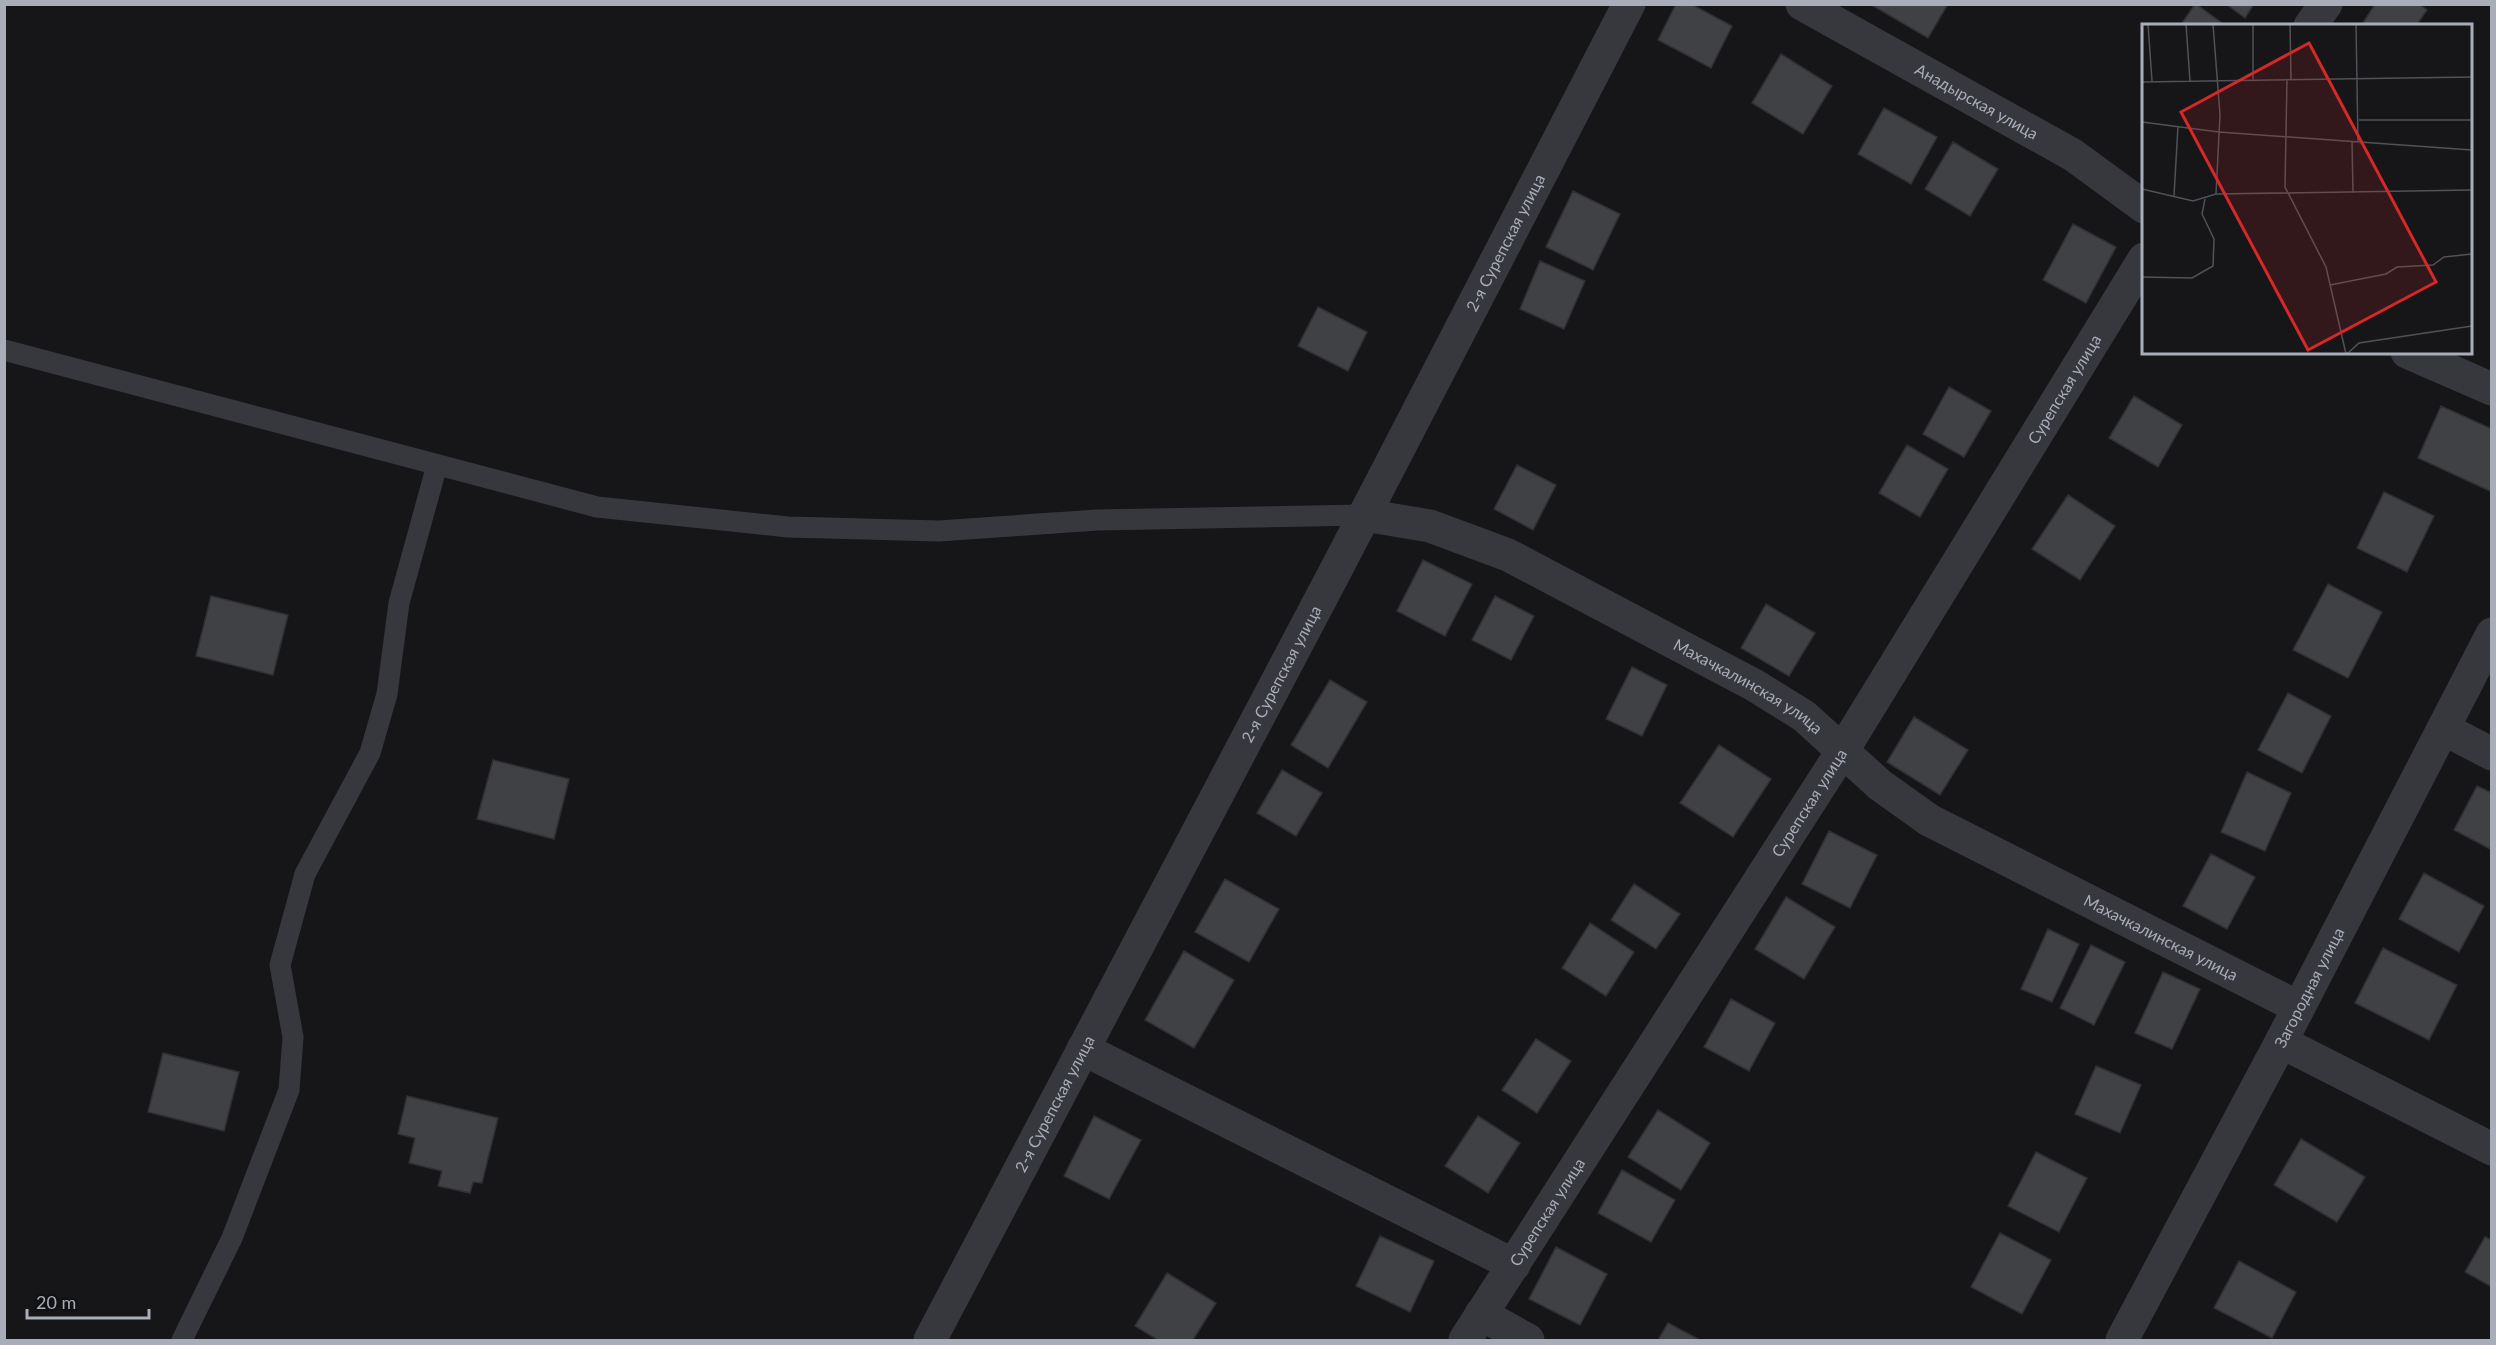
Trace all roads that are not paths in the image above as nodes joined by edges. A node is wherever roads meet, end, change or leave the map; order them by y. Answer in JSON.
{"nodes":[{"id":1,"x":1629,"y":4,"type":"edge"},
{"id":2,"x":1802,"y":4,"type":"edge"},
{"id":3,"x":2326,"y":4,"type":"edge"},
{"id":4,"x":2311,"y":24,"type":"edge"},
{"id":5,"x":2142,"y":206,"type":"edge"},
{"id":6,"x":2142,"y":262,"type":"edge"},
{"id":7,"x":4,"y":350,"type":"edge"},
{"id":8,"x":2412,"y":354,"type":"edge"},
{"id":9,"x":2492,"y":389,"type":"edge"},
{"id":10,"x":437,"y":465,"type":"junction"},
{"id":11,"x":1364,"y":515,"type":"junction"},
{"id":12,"x":2492,"y":634,"type":"edge"},
{"id":13,"x":2444,"y":729,"type":"junction"},
{"id":14,"x":1843,"y":750,"type":"junction"},
{"id":15,"x":2492,"y":754,"type":"edge"},
{"id":16,"x":2298,"y":1007,"type":"junction"},
{"id":17,"x":2281,"y":1042,"type":"junction"},
{"id":18,"x":1083,"y":1049,"type":"junction"},
{"id":19,"x":2492,"y":1149,"type":"edge"},
{"id":20,"x":1514,"y":1265,"type":"junction"},
{"id":21,"x":1473,"y":1328,"type":"edge"},
{"id":22,"x":182,"y":1341,"type":"edge"},
{"id":23,"x":930,"y":1341,"type":"edge"},
{"id":24,"x":1528,"y":1341,"type":"edge"},
{"id":25,"x":2122,"y":1341,"type":"edge"}],
"edges":[{"from":1,"to":11,"type":"street","name":"2-я Сурепская улица"},
{"from":2,"to":5,"type":"street","name":"Анадырская улица"},
{"from":3,"to":4,"type":"street"},
{"from":6,"to":14,"type":"street","name":"Сурепская улица"},
{"from":7,"to":10,"type":"lane"},
{"from":8,"to":9,"type":"street"},
{"from":10,"to":11,"type":"lane"},
{"from":10,"to":22,"type":"lane"},
{"from":11,"to":14,"type":"street","name":"Махачкалинская улица"},
{"from":11,"to":18,"type":"street","name":"2-я Сурепская улица"},
{"from":12,"to":13,"type":"street","name":"Загородная улица"},
{"from":13,"to":15,"type":"street"},
{"from":13,"to":16,"type":"street","name":"Загородная улица"},
{"from":14,"to":16,"type":"street","name":"Махачкалинская улица"},
{"from":14,"to":20,"type":"street","name":"Сурепская улица"},
{"from":16,"to":17,"type":"street","name":"Загородная улица"},
{"from":17,"to":19,"type":"street"},
{"from":17,"to":25,"type":"street","name":"Загородная улица"},
{"from":18,"to":20,"type":"street"},
{"from":18,"to":23,"type":"street","name":"2-я Сурепская улица"},
{"from":20,"to":21,"type":"street","name":"Сурепская улица"},
{"from":21,"to":24,"type":"street"}]}
